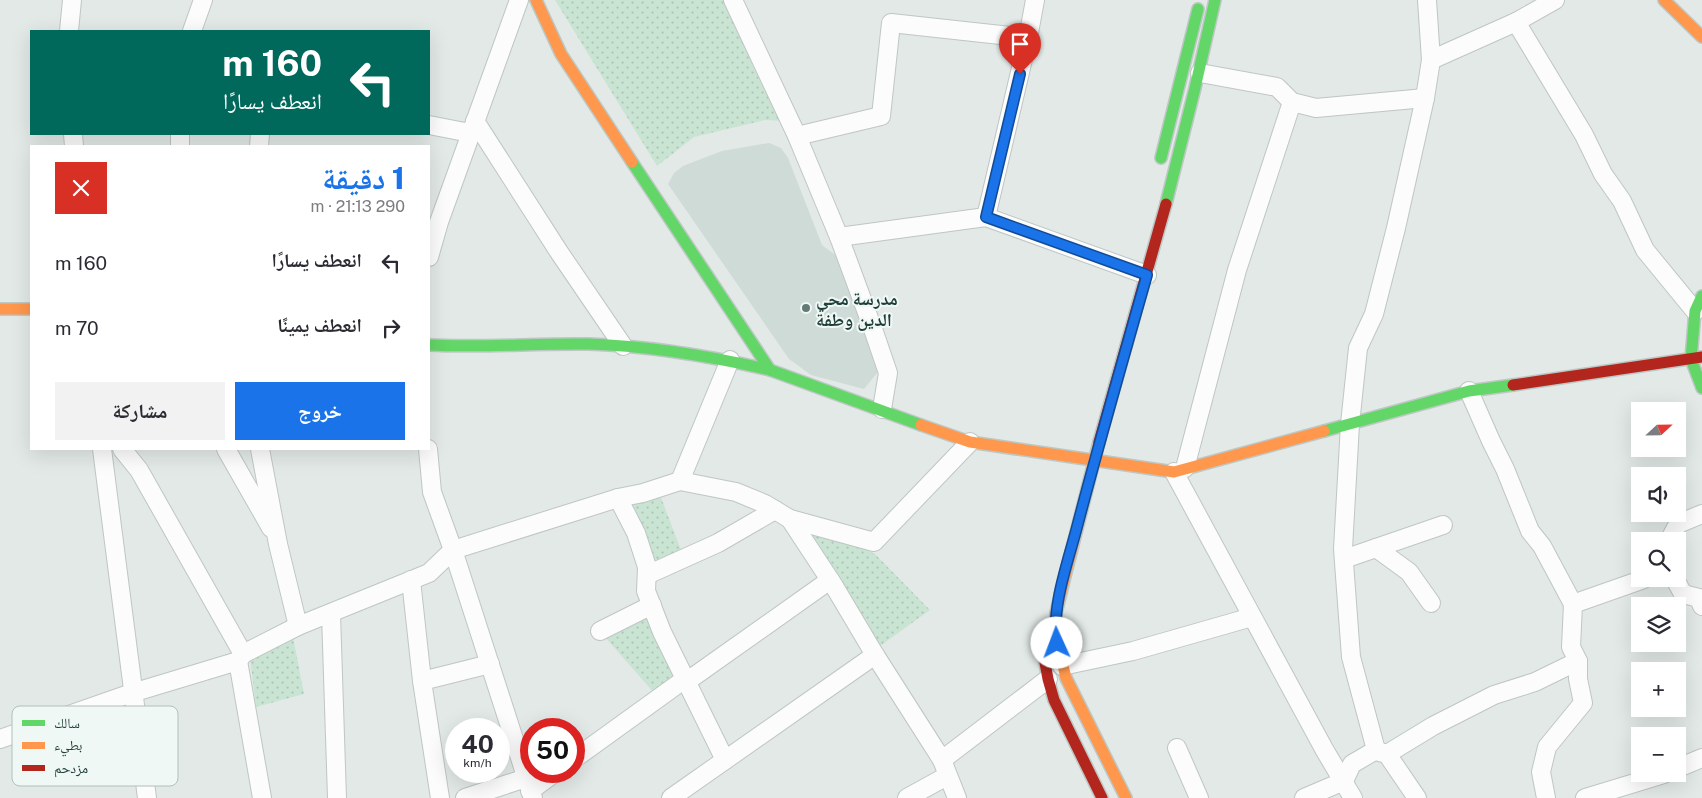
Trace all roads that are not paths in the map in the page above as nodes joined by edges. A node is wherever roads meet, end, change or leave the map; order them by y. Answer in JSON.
{"nodes":[{"id":1,"x":72,"y":0,"type":"edge"},
{"id":2,"x":203,"y":0,"type":"edge"},
{"id":3,"x":519,"y":0,"type":"edge"},
{"id":4,"x":536,"y":0,"type":"edge"},
{"id":5,"x":733,"y":0,"type":"edge"},
{"id":6,"x":1035,"y":0,"type":"edge"},
{"id":7,"x":1200,"y":0,"type":"edge"},
{"id":8,"x":1216,"y":0,"type":"edge"},
{"id":9,"x":1427,"y":0,"type":"edge"},
{"id":10,"x":1556,"y":0,"type":"edge"},
{"id":11,"x":1664,"y":0,"type":"edge"},
{"id":12,"x":1516,"y":22,"type":"junction"},
{"id":13,"x":69,"y":30,"type":"edge"},
{"id":14,"x":192,"y":30,"type":"edge"},
{"id":15,"x":1702,"y":37,"type":"edge"},
{"id":16,"x":1028,"y":38,"type":"junction"},
{"id":17,"x":1431,"y":60,"type":"junction"},
{"id":18,"x":1200,"y":73,"type":"junction"},
{"id":19,"x":1425,"y":98,"type":"junction"},
{"id":20,"x":1292,"y":102,"type":"junction"},
{"id":21,"x":430,"y":125,"type":"edge"},
{"id":22,"x":473,"y":127,"type":"junction"},
{"id":23,"x":798,"y":136,"type":"junction"},
{"id":24,"x":1157,"y":174,"type":"dead end"},
{"id":25,"x":986,"y":217,"type":"junction"},
{"id":26,"x":839,"y":237,"type":"junction"},
{"id":27,"x":430,"y":254,"type":"edge"},
{"id":28,"x":1136,"y":271,"type":"junction"},
{"id":29,"x":1699,"y":303,"type":"edge"},
{"id":30,"x":0,"y":309,"type":"edge"},
{"id":31,"x":30,"y":309,"type":"edge"},
{"id":32,"x":430,"y":345,"type":"edge"},
{"id":33,"x":623,"y":346,"type":"junction"},
{"id":34,"x":1696,"y":358,"type":"edge"},
{"id":35,"x":730,"y":360,"type":"junction"},
{"id":36,"x":770,"y":370,"type":"junction"},
{"id":37,"x":1702,"y":388,"type":"edge"},
{"id":38,"x":1468,"y":391,"type":"junction"},
{"id":39,"x":882,"y":410,"type":"junction"},
{"id":40,"x":1350,"y":424,"type":"junction"},
{"id":41,"x":970,"y":442,"type":"junction"},
{"id":42,"x":102,"y":450,"type":"edge"},
{"id":43,"x":123,"y":450,"type":"edge"},
{"id":44,"x":227,"y":450,"type":"edge"},
{"id":45,"x":260,"y":450,"type":"edge"},
{"id":46,"x":428,"y":450,"type":"edge"},
{"id":47,"x":1094,"y":460,"type":"junction"},
{"id":48,"x":1179,"y":470,"type":"junction"},
{"id":49,"x":680,"y":481,"type":"junction"},
{"id":50,"x":618,"y":498,"type":"junction"},
{"id":51,"x":1702,"y":514,"type":"edge"},
{"id":52,"x":782,"y":515,"type":"junction"},
{"id":53,"x":1443,"y":525,"type":"dead end"},
{"id":54,"x":1674,"y":532,"type":"edge"},
{"id":55,"x":278,"y":540,"type":"junction"},
{"id":56,"x":1376,"y":548,"type":"junction"},
{"id":57,"x":453,"y":550,"type":"junction"},
{"id":58,"x":1344,"y":559,"type":"junction"},
{"id":59,"x":647,"y":574,"type":"junction"},
{"id":60,"x":411,"y":580,"type":"junction"},
{"id":61,"x":830,"y":580,"type":"junction"},
{"id":62,"x":1631,"y":584,"type":"edge"},
{"id":63,"x":1679,"y":587,"type":"edge"},
{"id":64,"x":1431,"y":603,"type":"dead end"},
{"id":65,"x":1573,"y":604,"type":"junction"},
{"id":66,"x":652,"y":605,"type":"junction"},
{"id":67,"x":1702,"y":606,"type":"edge"},
{"id":68,"x":331,"y":614,"type":"junction"},
{"id":69,"x":1252,"y":617,"type":"junction"},
{"id":70,"x":298,"y":626,"type":"junction"},
{"id":71,"x":600,"y":631,"type":"dead end"},
{"id":72,"x":1040,"y":631,"type":"dead end"},
{"id":73,"x":875,"y":655,"type":"junction"},
{"id":74,"x":240,"y":657,"type":"junction"},
{"id":75,"x":1578,"y":661,"type":"junction"},
{"id":76,"x":490,"y":664,"type":"junction"},
{"id":77,"x":1062,"y":666,"type":"junction"},
{"id":78,"x":1048,"y":679,"type":"junction"},
{"id":79,"x":422,"y":681,"type":"junction"},
{"id":80,"x":686,"y":682,"type":"junction"},
{"id":81,"x":132,"y":693,"type":"junction"},
{"id":82,"x":95,"y":706,"type":"edge"},
{"id":83,"x":134,"y":706,"type":"edge"},
{"id":84,"x":12,"y":735,"type":"edge"},
{"id":85,"x":0,"y":739,"type":"edge"},
{"id":86,"x":1177,"y":748,"type":"dead end"},
{"id":87,"x":585,"y":751,"type":"edge"},
{"id":88,"x":1381,"y":752,"type":"junction"},
{"id":89,"x":1702,"y":758,"type":"edge"},
{"id":90,"x":725,"y":760,"type":"junction"},
{"id":91,"x":1686,"y":765,"type":"edge"},
{"id":92,"x":944,"y":768,"type":"junction"},
{"id":93,"x":1344,"y":781,"type":"junction"},
{"id":94,"x":1650,"y":782,"type":"edge"},
{"id":95,"x":530,"y":789,"type":"edge"},
{"id":96,"x":1633,"y":792,"type":"edge"},
{"id":97,"x":262,"y":798,"type":"edge"},
{"id":98,"x":337,"y":798,"type":"edge"},
{"id":99,"x":440,"y":798,"type":"edge"},
{"id":100,"x":465,"y":798,"type":"edge"},
{"id":101,"x":671,"y":798,"type":"edge"},
{"id":102,"x":907,"y":798,"type":"edge"},
{"id":103,"x":957,"y":798,"type":"edge"},
{"id":104,"x":1102,"y":798,"type":"edge"},
{"id":105,"x":1126,"y":798,"type":"edge"},
{"id":106,"x":1200,"y":798,"type":"edge"},
{"id":107,"x":1304,"y":798,"type":"edge"},
{"id":108,"x":1353,"y":798,"type":"edge"},
{"id":109,"x":1417,"y":798,"type":"edge"},
{"id":110,"x":1546,"y":798,"type":"edge"},
{"id":111,"x":1586,"y":798,"type":"edge"}],
"edges":[{"from":1,"to":13,"type":"street"},
{"from":2,"to":14,"type":"street"},
{"from":3,"to":22,"type":"street"},
{"from":4,"to":36,"type":"street"},
{"from":5,"to":23,"type":"street"},
{"from":6,"to":16,"type":"street"},
{"from":7,"to":24,"type":"street"},
{"from":8,"to":18,"type":"street"},
{"from":9,"to":17,"type":"street"},
{"from":10,"to":12,"type":"street"},
{"from":11,"to":15,"type":"street"},
{"from":12,"to":17,"type":"street"},
{"from":12,"to":29,"type":"street"},
{"from":16,"to":23,"type":"street"},
{"from":16,"to":25,"type":"street"},
{"from":17,"to":19,"type":"street"},
{"from":18,"to":20,"type":"street"},
{"from":18,"to":28,"type":"street"},
{"from":19,"to":20,"type":"street"},
{"from":19,"to":40,"type":"street"},
{"from":20,"to":48,"type":"street"},
{"from":21,"to":22,"type":"street"},
{"from":22,"to":27,"type":"street"},
{"from":22,"to":33,"type":"street"},
{"from":23,"to":26,"type":"street"},
{"from":25,"to":26,"type":"street"},
{"from":25,"to":28,"type":"street"},
{"from":26,"to":39,"type":"street"},
{"from":28,"to":47,"type":"street"},
{"from":29,"to":34,"type":"street"},
{"from":30,"to":31,"type":"street"},
{"from":32,"to":33,"type":"street"},
{"from":33,"to":35,"type":"street"},
{"from":34,"to":37,"type":"street"},
{"from":34,"to":38,"type":"street"},
{"from":35,"to":36,"type":"street"},
{"from":35,"to":49,"type":"street"},
{"from":36,"to":39,"type":"street"},
{"from":38,"to":40,"type":"street"},
{"from":38,"to":65,"type":"street"},
{"from":39,"to":41,"type":"street"},
{"from":40,"to":48,"type":"street"},
{"from":40,"to":58,"type":"street"},
{"from":41,"to":47,"type":"street"},
{"from":41,"to":52,"type":"street"},
{"from":42,"to":81,"type":"street"},
{"from":43,"to":74,"type":"street"},
{"from":44,"to":55,"type":"street"},
{"from":45,"to":55,"type":"street"},
{"from":46,"to":57,"type":"street"},
{"from":47,"to":48,"type":"street"},
{"from":47,"to":77,"type":"street"},
{"from":48,"to":69,"type":"street"},
{"from":49,"to":50,"type":"street"},
{"from":49,"to":52,"type":"street"},
{"from":50,"to":57,"type":"street"},
{"from":50,"to":59,"type":"street"},
{"from":51,"to":54,"type":"street"},
{"from":52,"to":59,"type":"street"},
{"from":52,"to":61,"type":"street"},
{"from":53,"to":56,"type":"street"},
{"from":55,"to":70,"type":"street"},
{"from":56,"to":58,"type":"street"},
{"from":56,"to":64,"type":"street"},
{"from":57,"to":60,"type":"street"},
{"from":57,"to":76,"type":"street"},
{"from":58,"to":88,"type":"street"},
{"from":59,"to":66,"type":"street"},
{"from":60,"to":68,"type":"street"},
{"from":60,"to":79,"type":"street"},
{"from":61,"to":73,"type":"street"},
{"from":61,"to":80,"type":"street"},
{"from":62,"to":65,"type":"street"},
{"from":63,"to":67,"type":"street"},
{"from":65,"to":75,"type":"street"},
{"from":66,"to":71,"type":"street"},
{"from":66,"to":80,"type":"street"},
{"from":68,"to":70,"type":"street"},
{"from":68,"to":98,"type":"street"},
{"from":69,"to":77,"type":"street"},
{"from":69,"to":93,"type":"street"},
{"from":70,"to":74,"type":"street"},
{"from":72,"to":78,"type":"street"},
{"from":73,"to":90,"type":"street"},
{"from":73,"to":92,"type":"street"},
{"from":74,"to":81,"type":"street"},
{"from":74,"to":97,"type":"street"},
{"from":75,"to":88,"type":"street"},
{"from":75,"to":110,"type":"street"},
{"from":76,"to":79,"type":"street"},
{"from":76,"to":95,"type":"street"},
{"from":77,"to":105,"type":"street"},
{"from":78,"to":92,"type":"street"},
{"from":78,"to":104,"type":"street"},
{"from":79,"to":99,"type":"street"},
{"from":80,"to":87,"type":"street"},
{"from":80,"to":90,"type":"street"},
{"from":81,"to":82,"type":"street"},
{"from":81,"to":83,"type":"street"},
{"from":84,"to":85,"type":"street"},
{"from":86,"to":106,"type":"street"},
{"from":88,"to":93,"type":"street"},
{"from":88,"to":109,"type":"street"},
{"from":89,"to":91,"type":"street"},
{"from":90,"to":101,"type":"street"},
{"from":92,"to":102,"type":"street"},
{"from":92,"to":103,"type":"street"},
{"from":93,"to":107,"type":"street"},
{"from":93,"to":108,"type":"street"},
{"from":94,"to":96,"type":"street"},
{"from":95,"to":100,"type":"street"},
{"from":96,"to":111,"type":"street"}]}
